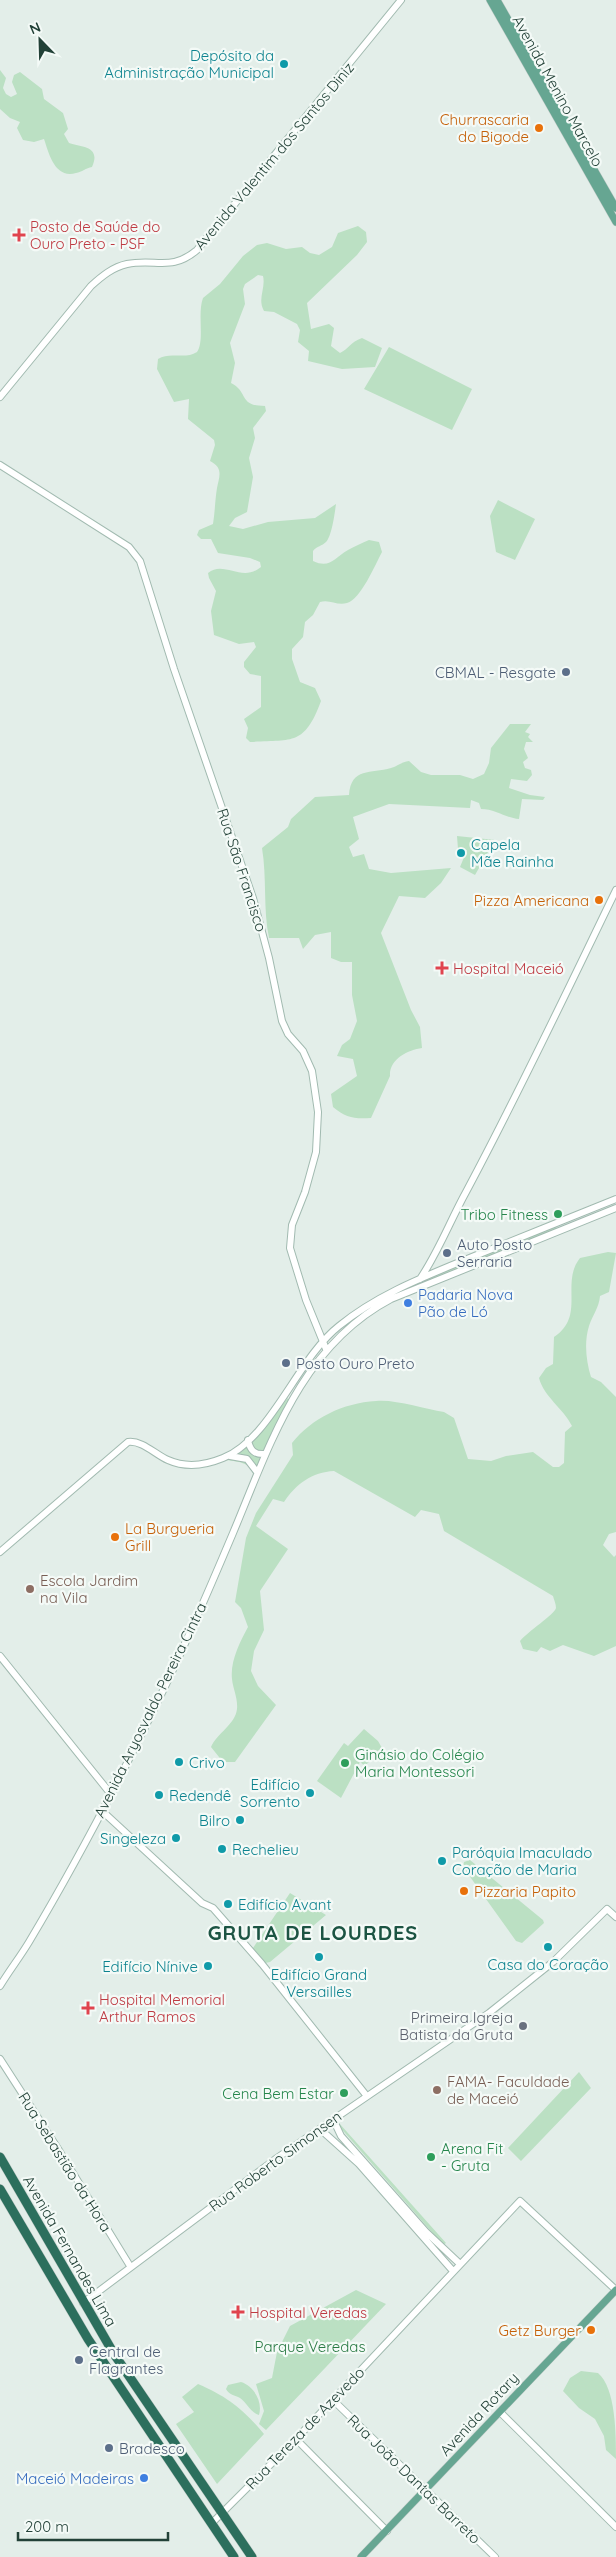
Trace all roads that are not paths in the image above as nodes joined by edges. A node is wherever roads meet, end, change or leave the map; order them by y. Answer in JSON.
{"nodes":[{"id":1,"x":401,"y":0,"type":"edge"},
{"id":2,"x":490,"y":0,"type":"edge"},
{"id":3,"x":497,"y":0,"type":"edge"},
{"id":4,"x":616,"y":208,"type":"edge"},
{"id":5,"x":616,"y":222,"type":"edge"},
{"id":6,"x":0,"y":397,"type":"edge"},
{"id":7,"x":0,"y":465,"type":"edge"},
{"id":8,"x":616,"y":890,"type":"edge"},
{"id":9,"x":616,"y":1199,"type":"edge"},
{"id":10,"x":616,"y":1208,"type":"edge"},
{"id":11,"x":559,"y":1222,"type":"junction"},
{"id":12,"x":561,"y":1230,"type":"junction"},
{"id":13,"x":434,"y":1260,"type":"junction"},
{"id":14,"x":444,"y":1269,"type":"junction"},
{"id":15,"x":420,"y":1280,"type":"junction"},
{"id":16,"x":407,"y":1292,"type":"junction"},
{"id":17,"x":322,"y":1341,"type":"junction"},
{"id":18,"x":326,"y":1349,"type":"junction"},
{"id":19,"x":248,"y":1440,"type":"junction"},
{"id":20,"x":265,"y":1454,"type":"junction"},
{"id":21,"x":229,"y":1456,"type":"junction"},
{"id":22,"x":257,"y":1472,"type":"junction"},
{"id":23,"x":0,"y":1552,"type":"edge"},
{"id":24,"x":0,"y":1656,"type":"edge"},
{"id":25,"x":110,"y":1793,"type":"junction"},
{"id":26,"x":101,"y":1810,"type":"junction"},
{"id":27,"x":616,"y":1917,"type":"edge"},
{"id":28,"x":0,"y":1986,"type":"edge"},
{"id":29,"x":0,"y":2059,"type":"edge"},
{"id":30,"x":366,"y":2095,"type":"junction"},
{"id":31,"x":333,"y":2119,"type":"junction"},
{"id":32,"x":320,"y":2128,"type":"junction"},
{"id":33,"x":0,"y":2157,"type":"edge"},
{"id":34,"x":0,"y":2189,"type":"edge"},
{"id":35,"x":460,"y":2264,"type":"junction"},
{"id":36,"x":130,"y":2266,"type":"junction"},
{"id":37,"x":453,"y":2271,"type":"junction"},
{"id":38,"x":616,"y":2290,"type":"edge"},
{"id":39,"x":83,"y":2303,"type":"junction"},
{"id":40,"x":333,"y":2400,"type":"junction"},
{"id":41,"x":500,"y":2412,"type":"junction"},
{"id":42,"x":296,"y":2439,"type":"junction"},
{"id":43,"x":425,"y":2491,"type":"junction"},
{"id":44,"x":223,"y":2514,"type":"junction"},
{"id":45,"x":212,"y":2523,"type":"junction"},
{"id":46,"x":616,"y":2527,"type":"edge"},
{"id":47,"x":387,"y":2531,"type":"junction"},
{"id":48,"x":234,"y":2557,"type":"edge"},
{"id":49,"x":252,"y":2557,"type":"edge"},
{"id":50,"x":361,"y":2557,"type":"edge"},
{"id":51,"x":495,"y":2557,"type":"edge"}],
"edges":[{"from":1,"to":6,"type":"street","name":"Avenida Valentim dos Santos Diniz"},
{"from":2,"to":5,"type":"main road","name":"Avenida Menino Marcelo"},
{"from":3,"to":4,"type":"main road","name":"Avenida Menino Marcelo"},
{"from":7,"to":17,"type":"street","name":"Rua São Francisco"},
{"from":8,"to":13,"type":"street"},
{"from":9,"to":11,"type":"street"},
{"from":10,"to":12,"type":"street"},
{"from":11,"to":12,"type":"street"},
{"from":11,"to":14,"type":"street"},
{"from":12,"to":16,"type":"street"},
{"from":13,"to":14,"type":"street"},
{"from":13,"to":15,"type":"street"},
{"from":14,"to":15,"type":"street"},
{"from":15,"to":16,"type":"street"},
{"from":15,"to":17,"type":"street"},
{"from":16,"to":18,"type":"street","name":"Avenida Aryosvaldo Pereira Cintra"},
{"from":17,"to":18,"type":"street","name":"Rua São Francisco"},
{"from":17,"to":19,"type":"street"},
{"from":18,"to":20,"type":"street","name":"Avenida Aryosvaldo Pereira Cintra"},
{"from":19,"to":20,"type":"street"},
{"from":19,"to":21,"type":"street"},
{"from":20,"to":22,"type":"street","name":"Avenida Aryosvaldo Pereira Cintra"},
{"from":21,"to":22,"type":"street"},
{"from":21,"to":23,"type":"street"},
{"from":22,"to":25,"type":"street","name":"Avenida Aryosvaldo Pereira Cintra"},
{"from":24,"to":25,"type":"street"},
{"from":25,"to":26,"type":"street","name":"Avenida Aryosvaldo Pereira Cintra"},
{"from":26,"to":28,"type":"street","name":"Avenida Aryosvaldo Pereira Cintra"},
{"from":26,"to":30,"type":"street"},
{"from":27,"to":30,"type":"street","name":"Rua Roberto Simonsen"},
{"from":29,"to":36,"type":"street","name":"Rua Sebastião da Hora"},
{"from":30,"to":31,"type":"street","name":"Rua Roberto Simonsen"},
{"from":31,"to":32,"type":"street","name":"Rua Roberto Simonsen"},
{"from":31,"to":35,"type":"street"},
{"from":32,"to":36,"type":"street","name":"Rua Roberto Simonsen"},
{"from":32,"to":37,"type":"street"},
{"from":33,"to":39,"type":"highway","name":"Avenida Fernandes Lima"},
{"from":34,"to":45,"type":"highway","name":"Avenida Fernandes Lima"},
{"from":35,"to":37,"type":"street","name":"Rua Tereza de Azevedo"},
{"from":35,"to":38,"type":"street","name":"Rua Tereza de Azevedo"},
{"from":36,"to":39,"type":"street","name":"Rua Roberto Simonsen"},
{"from":37,"to":40,"type":"street","name":"Rua Tereza de Azevedo"},
{"from":38,"to":41,"type":"main road","name":"Avenida Rotary"},
{"from":39,"to":44,"type":"highway","name":"Avenida Fernandes Lima"},
{"from":40,"to":42,"type":"street","name":"Rua Tereza de Azevedo"},
{"from":40,"to":43,"type":"street","name":"Rua João Dantas Barreto"},
{"from":41,"to":43,"type":"main road","name":"Avenida Rotary"},
{"from":41,"to":46,"type":"street"},
{"from":42,"to":44,"type":"street","name":"Rua Tereza de Azevedo"},
{"from":42,"to":47,"type":"street"},
{"from":43,"to":47,"type":"main road","name":"Avenida Rotary"},
{"from":43,"to":51,"type":"street","name":"Rua João Dantas Barreto"},
{"from":44,"to":45,"type":"street","name":"Rua Tereza de Azevedo"},
{"from":44,"to":49,"type":"highway","name":"Avenida Fernandes Lima"},
{"from":45,"to":48,"type":"highway","name":"Avenida Fernandes Lima"},
{"from":47,"to":50,"type":"main road","name":"Avenida Rotary"}]}
